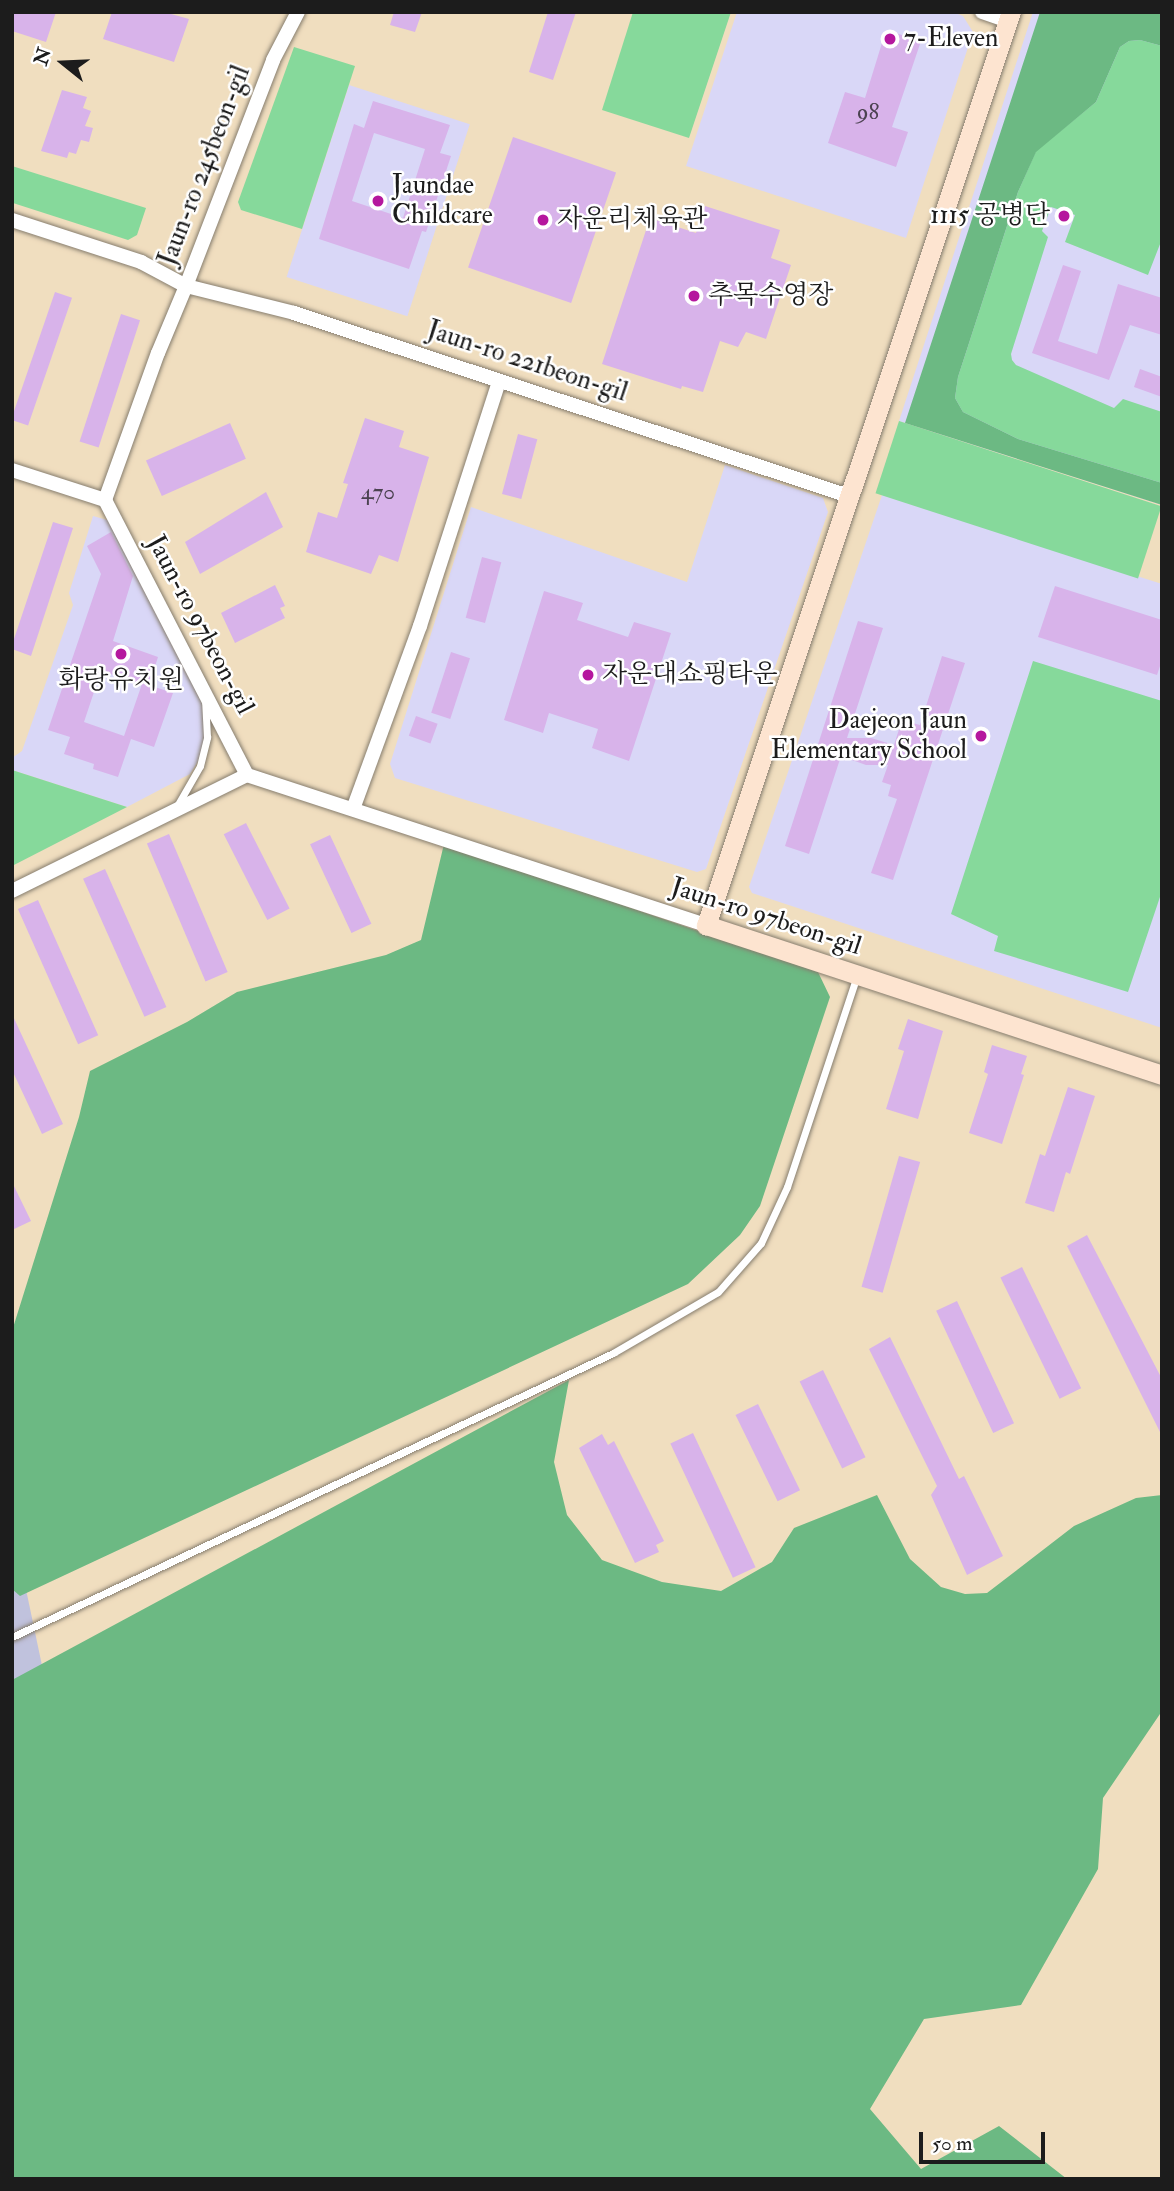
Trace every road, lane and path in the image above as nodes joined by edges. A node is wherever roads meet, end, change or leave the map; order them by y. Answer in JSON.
{"nodes":[{"id":1,"x":298,"y":12,"type":"edge"},
{"id":2,"x":982,"y":12,"type":"edge"},
{"id":3,"x":1010,"y":17,"type":"edge"},
{"id":4,"x":12,"y":220,"type":"edge"},
{"id":5,"x":186,"y":286,"type":"junction"},
{"id":6,"x":499,"y":381,"type":"junction"},
{"id":7,"x":12,"y":470,"type":"edge"},
{"id":8,"x":849,"y":496,"type":"junction"},
{"id":9,"x":105,"y":500,"type":"junction"},
{"id":10,"x":205,"y":688,"type":"junction"},
{"id":11,"x":247,"y":775,"type":"junction"},
{"id":12,"x":353,"y":810,"type":"junction"},
{"id":13,"x":174,"y":811,"type":"junction"},
{"id":14,"x":12,"y":891,"type":"edge"},
{"id":15,"x":706,"y":925,"type":"junction"},
{"id":16,"x":857,"y":975,"type":"junction"},
{"id":17,"x":1162,"y":1075,"type":"edge"},
{"id":18,"x":12,"y":1637,"type":"edge"}],
"edges":[{"from":1,"to":5,"type":"street","name":"Jaun-ro 245beon-gil"},
{"from":2,"to":3,"type":"street"},
{"from":3,"to":8,"type":"street"},
{"from":4,"to":5,"type":"street","name":"Jaun-ro 245beon-gil"},
{"from":5,"to":6,"type":"street","name":"Jaun-ro 221beon-gil"},
{"from":5,"to":9,"type":"street"},
{"from":6,"to":8,"type":"street","name":"Jaun-ro 221beon-gil"},
{"from":6,"to":12,"type":"street"},
{"from":7,"to":9,"type":"street"},
{"from":8,"to":15,"type":"street"},
{"from":9,"to":10,"type":"street","name":"Jaun-ro 97beon-gil"},
{"from":10,"to":11,"type":"street","name":"Jaun-ro 97beon-gil"},
{"from":10,"to":13,"type":"lane"},
{"from":11,"to":12,"type":"street","name":"Jaun-ro 97beon-gil"},
{"from":11,"to":13,"type":"street"},
{"from":12,"to":15,"type":"street","name":"Jaun-ro 97beon-gil"},
{"from":13,"to":14,"type":"street"},
{"from":15,"to":16,"type":"street","name":"Jaun-ro 97beon-gil"},
{"from":16,"to":17,"type":"street","name":"Jaun-ro 97beon-gil"},
{"from":16,"to":18,"type":"lane"}]}
